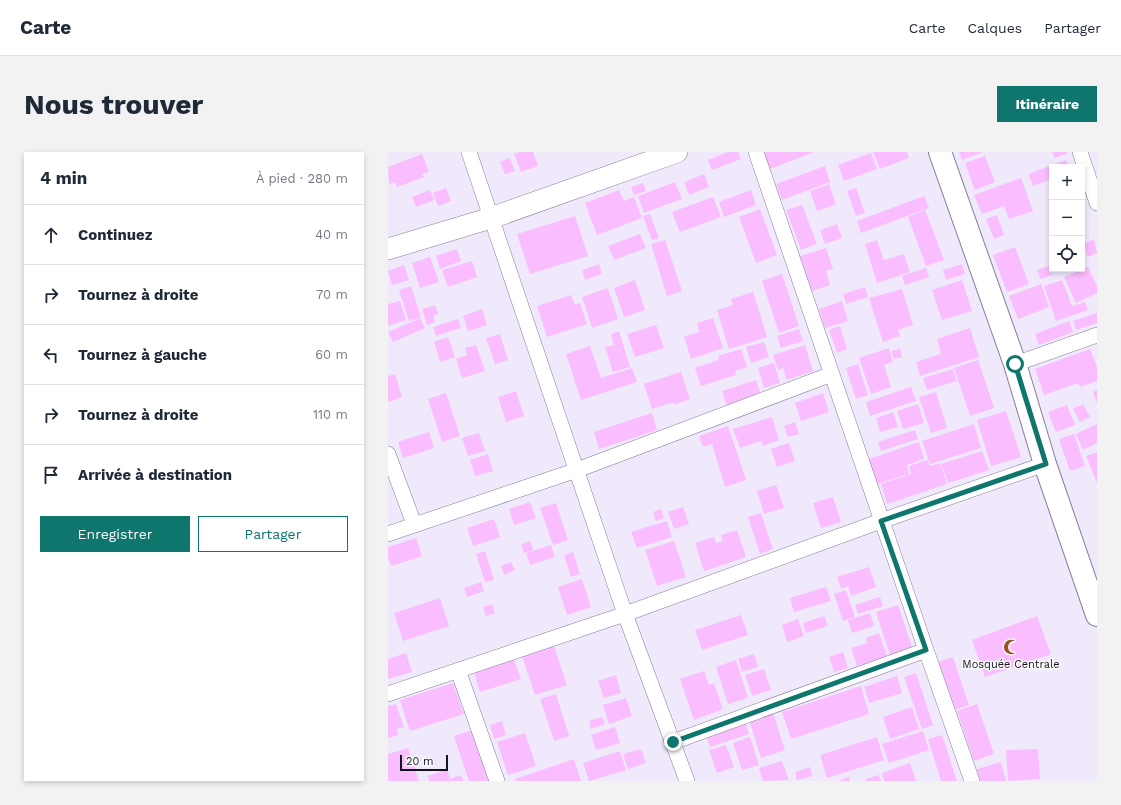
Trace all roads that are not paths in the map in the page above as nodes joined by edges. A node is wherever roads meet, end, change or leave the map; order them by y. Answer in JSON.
{"nodes":[{"id":1,"x":469,"y":152,"type":"edge"},
{"id":2,"x":677,"y":152,"type":"edge"},
{"id":3,"x":756,"y":152,"type":"edge"},
{"id":4,"x":940,"y":152,"type":"edge"},
{"id":5,"x":1080,"y":152,"type":"edge"},
{"id":6,"x":1093,"y":177,"type":"edge"},
{"id":7,"x":1097,"y":203,"type":"edge"},
{"id":8,"x":491,"y":218,"type":"junction"},
{"id":9,"x":388,"y":249,"type":"edge"},
{"id":10,"x":1097,"y":335,"type":"edge"},
{"id":11,"x":1015,"y":364,"type":"junction"},
{"id":12,"x":832,"y":374,"type":"junction"},
{"id":13,"x":388,"y":454,"type":"edge"},
{"id":14,"x":1046,"y":464,"type":"junction"},
{"id":15,"x":577,"y":470,"type":"junction"},
{"id":16,"x":881,"y":521,"type":"junction"},
{"id":17,"x":414,"y":524,"type":"junction"},
{"id":18,"x":388,"y":534,"type":"edge"},
{"id":19,"x":625,"y":614,"type":"junction"},
{"id":20,"x":1097,"y":615,"type":"edge"},
{"id":21,"x":926,"y":650,"type":"junction"},
{"id":22,"x":458,"y":670,"type":"junction"},
{"id":23,"x":388,"y":694,"type":"edge"},
{"id":24,"x":673,"y":742,"type":"junction"},
{"id":25,"x":497,"y":781,"type":"edge"},
{"id":26,"x":687,"y":781,"type":"edge"},
{"id":27,"x":972,"y":781,"type":"edge"}],
"edges":[{"from":1,"to":8,"type":"street"},
{"from":2,"to":8,"type":"street"},
{"from":3,"to":12,"type":"street"},
{"from":4,"to":11,"type":"main road"},
{"from":5,"to":6,"type":"street"},
{"from":6,"to":7,"type":"street"},
{"from":8,"to":9,"type":"street"},
{"from":8,"to":15,"type":"street"},
{"from":10,"to":11,"type":"street"},
{"from":11,"to":14,"type":"main road"},
{"from":12,"to":15,"type":"street"},
{"from":12,"to":16,"type":"street"},
{"from":13,"to":17,"type":"street"},
{"from":14,"to":16,"type":"street"},
{"from":14,"to":20,"type":"main road"},
{"from":15,"to":17,"type":"street"},
{"from":15,"to":19,"type":"street"},
{"from":16,"to":19,"type":"street"},
{"from":16,"to":21,"type":"street"},
{"from":17,"to":18,"type":"street"},
{"from":19,"to":22,"type":"street"},
{"from":19,"to":24,"type":"street"},
{"from":21,"to":24,"type":"street"},
{"from":21,"to":27,"type":"street"},
{"from":22,"to":23,"type":"street"},
{"from":22,"to":25,"type":"street"},
{"from":24,"to":26,"type":"street"}]}
